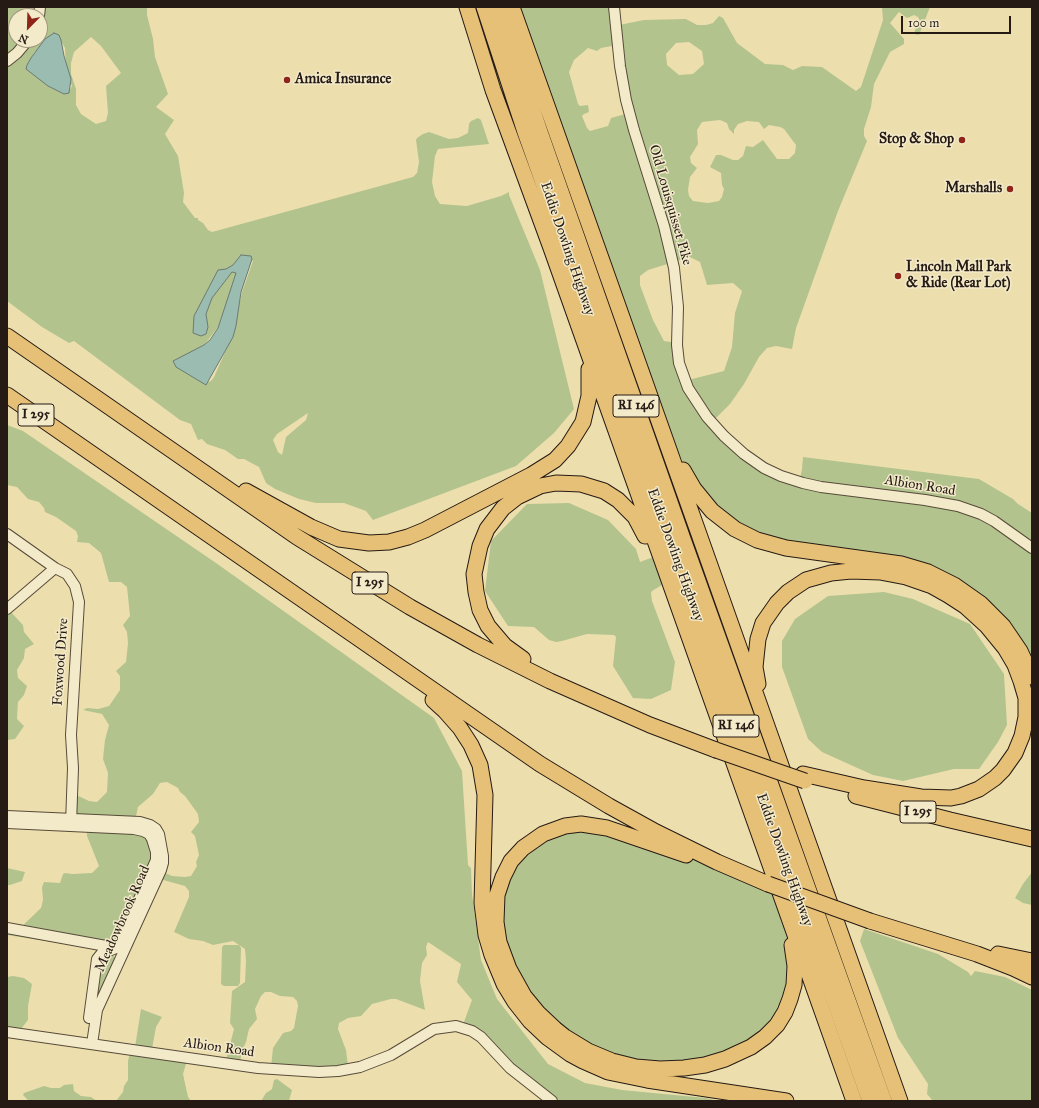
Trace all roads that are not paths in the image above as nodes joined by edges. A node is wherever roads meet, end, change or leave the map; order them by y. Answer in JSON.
{"nodes":[{"id":1,"x":467,"y":7,"type":"edge"},
{"id":2,"x":473,"y":7,"type":"edge"},
{"id":3,"x":484,"y":7,"type":"edge"},
{"id":4,"x":498,"y":7,"type":"edge"},
{"id":5,"x":512,"y":7,"type":"edge"},
{"id":6,"x":517,"y":7,"type":"edge"},
{"id":7,"x":614,"y":7,"type":"edge"},
{"id":8,"x":21,"y":48,"type":"edge"},
{"id":9,"x":7,"y":61,"type":"edge"},
{"id":10,"x":552,"y":121,"type":"junction"},
{"id":11,"x":506,"y":123,"type":"junction"},
{"id":12,"x":7,"y":329,"type":"edge"},
{"id":13,"x":7,"y":336,"type":"edge"},
{"id":14,"x":582,"y":337,"type":"junction"},
{"id":15,"x":57,"y":370,"type":"junction"},
{"id":16,"x":645,"y":384,"type":"junction"},
{"id":17,"x":7,"y":395,"type":"edge"},
{"id":18,"x":155,"y":438,"type":"junction"},
{"id":19,"x":794,"y":480,"type":"joint"},
{"id":20,"x":7,"y":534,"type":"edge"},
{"id":21,"x":1032,"y":548,"type":"edge"},
{"id":22,"x":55,"y":568,"type":"junction"},
{"id":23,"x":679,"y":608,"type":"junction"},
{"id":24,"x":7,"y":609,"type":"edge"},
{"id":25,"x":342,"y":627,"type":"junction"},
{"id":26,"x":1032,"y":677,"type":"edge"},
{"id":27,"x":599,"y":703,"type":"junction"},
{"id":28,"x":771,"y":739,"type":"junction"},
{"id":29,"x":804,"y":777,"type":"junction"},
{"id":30,"x":7,"y":816,"type":"edge"},
{"id":31,"x":7,"y":823,"type":"edge"},
{"id":32,"x":71,"y":823,"type":"junction"},
{"id":33,"x":1032,"y":839,"type":"edge"},
{"id":34,"x":764,"y":883,"type":"junction"},
{"id":35,"x":782,"y":899,"type":"junction"},
{"id":36,"x":870,"y":921,"type":"junction"},
{"id":37,"x":7,"y":928,"type":"edge"},
{"id":38,"x":7,"y":935,"type":"edge"},
{"id":39,"x":118,"y":952,"type":"junction"},
{"id":40,"x":1032,"y":961,"type":"edge"},
{"id":41,"x":1032,"y":977,"type":"edge"},
{"id":42,"x":7,"y":1032,"type":"edge"},
{"id":43,"x":878,"y":1038,"type":"junction"},
{"id":44,"x":89,"y":1043,"type":"junction"},
{"id":45,"x":549,"y":1100,"type":"edge"},
{"id":46,"x":786,"y":1101,"type":"edge"},
{"id":47,"x":854,"y":1101,"type":"edge"},
{"id":48,"x":870,"y":1101,"type":"edge"},
{"id":49,"x":884,"y":1101,"type":"edge"},
{"id":50,"x":900,"y":1101,"type":"edge"},
{"id":51,"x":908,"y":1101,"type":"edge"}],
"edges":[{"from":1,"to":11,"type":"highway"},
{"from":2,"to":11,"type":"highway"},
{"from":3,"to":48,"type":"highway","name":"Eddie Dowling Highway","number":"RI 146"},
{"from":4,"to":49,"type":"highway","name":"Eddie Dowling Highway","number":"RI 146"},
{"from":5,"to":10,"type":"highway"},
{"from":6,"to":10,"type":"highway"},
{"from":7,"to":19,"type":"street","name":"Old Louisquisset Pike"},
{"from":8,"to":9,"type":"street"},
{"from":10,"to":16,"type":"highway"},
{"from":11,"to":14,"type":"highway"},
{"from":12,"to":15,"type":"highway"},
{"from":13,"to":15,"type":"highway","number":"I 295"},
{"from":14,"to":18,"type":"highway"},
{"from":14,"to":23,"type":"highway"},
{"from":15,"to":18,"type":"highway","number":"I 295"},
{"from":16,"to":26,"type":"highway"},
{"from":16,"to":28,"type":"highway"},
{"from":17,"to":25,"type":"highway","number":"I 295"},
{"from":18,"to":27,"type":"highway","number":"I 295"},
{"from":19,"to":21,"type":"street","name":"Albion Road"},
{"from":20,"to":22,"type":"street","name":"Foxwood Drive"},
{"from":22,"to":24,"type":"street"},
{"from":22,"to":32,"type":"street","name":"Foxwood Drive"},
{"from":23,"to":27,"type":"highway"},
{"from":23,"to":35,"type":"highway"},
{"from":25,"to":34,"type":"highway","number":"I 295"},
{"from":25,"to":46,"type":"highway"},
{"from":27,"to":29,"type":"highway","number":"I 295","bridge":true},
{"from":28,"to":29,"type":"highway"},
{"from":28,"to":43,"type":"highway"},
{"from":29,"to":33,"type":"highway","number":"I 295"},
{"from":30,"to":32,"type":"street"},
{"from":31,"to":32,"type":"street"},
{"from":32,"to":39,"type":"street","name":"Meadowbrook Road"},
{"from":34,"to":35,"type":"highway"},
{"from":34,"to":36,"type":"highway","number":"I 295","bridge":true},
{"from":35,"to":47,"type":"highway"},
{"from":36,"to":40,"type":"highway","number":"I 295"},
{"from":36,"to":41,"type":"highway"},
{"from":37,"to":39,"type":"street"},
{"from":38,"to":39,"type":"street"},
{"from":39,"to":44,"type":"street","name":"Meadowbrook Road"},
{"from":39,"to":44,"type":"street","name":"Meadowbrook Road"},
{"from":42,"to":44,"type":"street","name":"Albion Road"},
{"from":43,"to":50,"type":"highway"},
{"from":43,"to":51,"type":"highway"},
{"from":44,"to":45,"type":"street","name":"Albion Road"}]}
